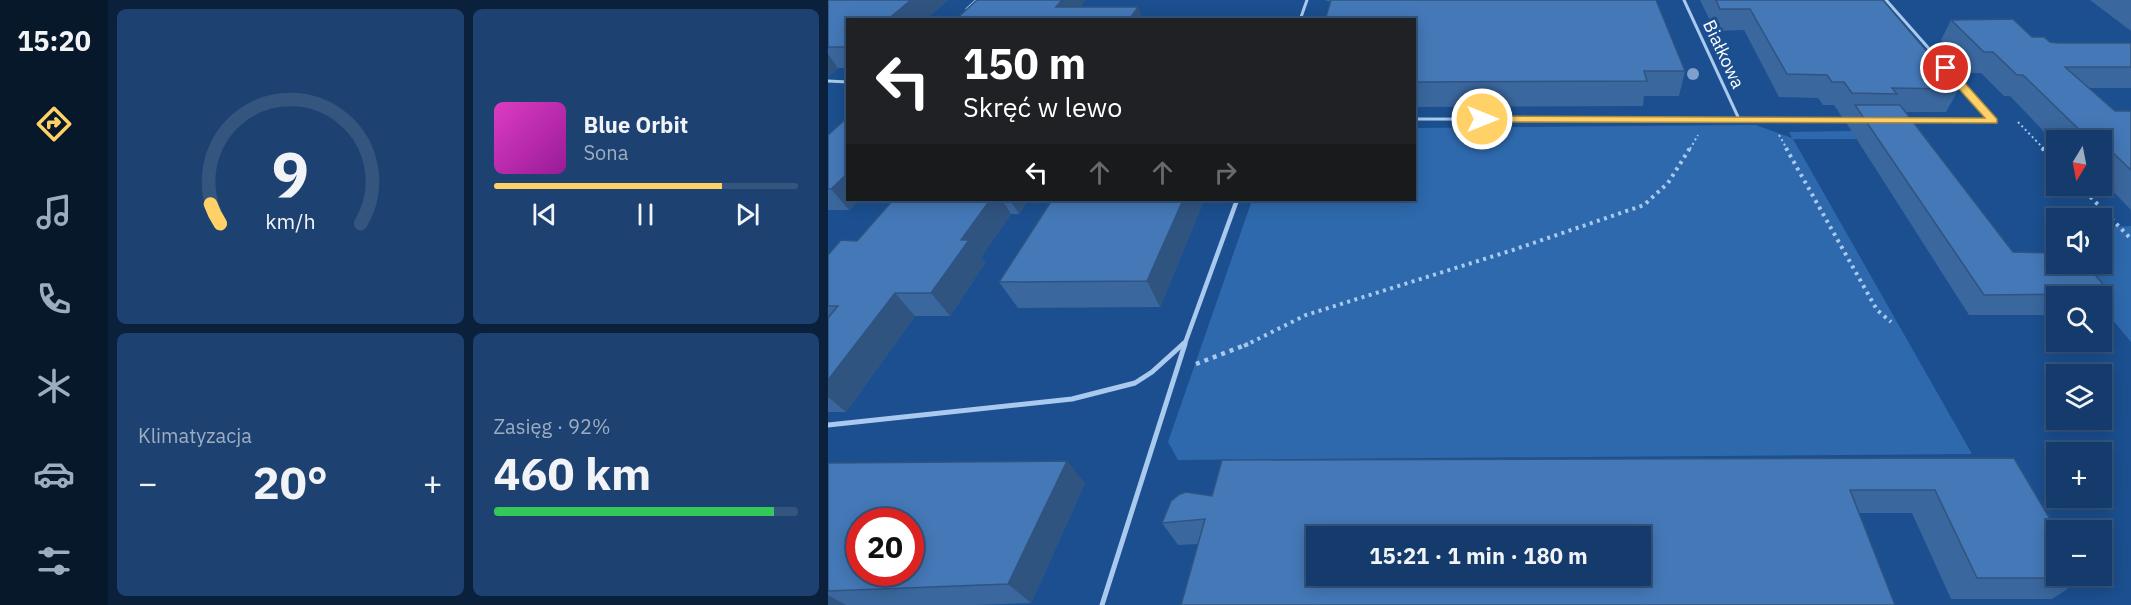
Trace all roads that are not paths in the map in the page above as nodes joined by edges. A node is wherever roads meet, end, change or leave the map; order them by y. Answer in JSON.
{"nodes":[{"id":1,"x":977,"y":0,"type":"edge"},
{"id":2,"x":1307,"y":0,"type":"edge"},
{"id":3,"x":1684,"y":0,"type":"edge"},
{"id":4,"x":1886,"y":0,"type":"edge"},
{"id":5,"x":963,"y":12,"type":"edge"},
{"id":6,"x":1301,"y":18,"type":"edge"},
{"id":7,"x":828,"y":81,"type":"edge"},
{"id":8,"x":846,"y":81,"type":"edge"},
{"id":9,"x":1416,"y":119,"type":"edge"},
{"id":10,"x":1739,"y":119,"type":"junction"},
{"id":11,"x":1863,"y":120,"type":"edge"},
{"id":12,"x":1898,"y":120,"type":"edge"},
{"id":13,"x":1237,"y":201,"type":"edge"},
{"id":14,"x":1187,"y":340,"type":"junction"},
{"id":15,"x":828,"y":426,"type":"edge"},
{"id":16,"x":1102,"y":605,"type":"edge"}],
"edges":[{"from":1,"to":5,"type":"lane"},
{"from":2,"to":6,"type":"lane"},
{"from":3,"to":10,"type":"lane","name":"Białkowa"},
{"from":4,"to":12,"type":"lane"},
{"from":7,"to":8,"type":"lane"},
{"from":9,"to":10,"type":"lane"},
{"from":10,"to":11,"type":"lane"},
{"from":13,"to":14,"type":"lane"},
{"from":14,"to":15,"type":"lane"},
{"from":14,"to":16,"type":"lane"}]}
